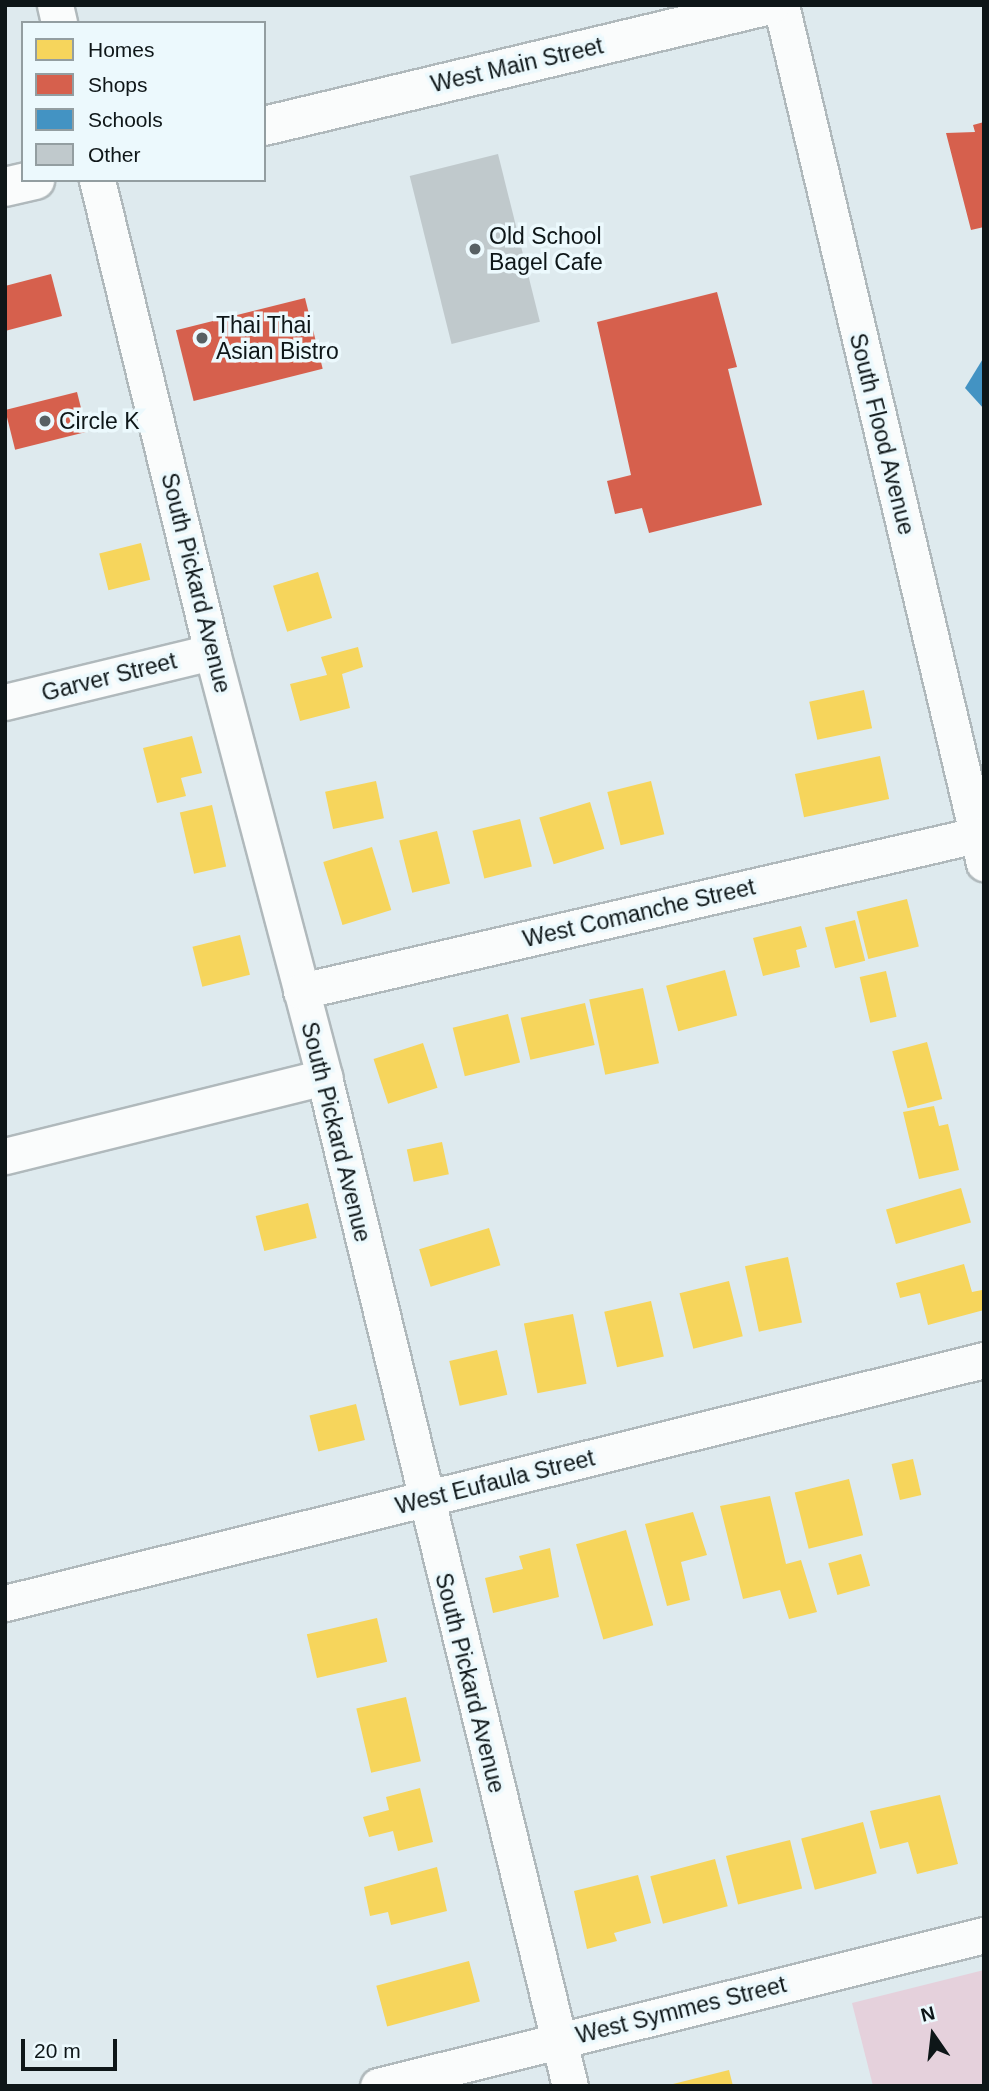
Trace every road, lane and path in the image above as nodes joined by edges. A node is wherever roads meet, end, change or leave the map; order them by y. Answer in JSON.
{"nodes":[{"id":1,"x":770,"y":5,"type":"edge"},
{"id":2,"x":781,"y":5,"type":"edge"},
{"id":3,"x":266,"y":126,"type":"edge"},
{"id":4,"x":26,"y":182,"type":"edge"},
{"id":5,"x":97,"y":182,"type":"edge"},
{"id":6,"x":5,"y":187,"type":"edge"},
{"id":7,"x":212,"y":652,"type":"junction"},
{"id":8,"x":5,"y":702,"type":"edge"},
{"id":9,"x":980,"y":849,"type":"edge"},
{"id":10,"x":301,"y":991,"type":"junction"},
{"id":11,"x":324,"y":1077,"type":"junction"},
{"id":12,"x":5,"y":1156,"type":"edge"},
{"id":13,"x":984,"y":1360,"type":"edge"},
{"id":14,"x":425,"y":1500,"type":"junction"},
{"id":15,"x":5,"y":1603,"type":"edge"},
{"id":16,"x":984,"y":1935,"type":"edge"},
{"id":17,"x":558,"y":2040,"type":"junction"},
{"id":18,"x":378,"y":2086,"type":"edge"},
{"id":19,"x":570,"y":2086,"type":"edge"}],
"edges":[{"from":1,"to":3,"type":"main road","name":"West Main Street"},
{"from":2,"to":9,"type":"street","name":"South Flood Avenue"},
{"from":4,"to":6,"type":"main road"},
{"from":5,"to":7,"type":"street","name":"South Pickard Avenue"},
{"from":7,"to":8,"type":"street","name":"Garver Street"},
{"from":7,"to":10,"type":"street","name":"South Pickard Avenue"},
{"from":9,"to":10,"type":"street","name":"West Comanche Street"},
{"from":10,"to":11,"type":"street","name":"South Pickard Avenue"},
{"from":11,"to":12,"type":"street"},
{"from":11,"to":14,"type":"street","name":"South Pickard Avenue"},
{"from":13,"to":14,"type":"street","name":"West Eufaula Street"},
{"from":14,"to":15,"type":"street","name":"West Eufaula Street"},
{"from":14,"to":17,"type":"street","name":"South Pickard Avenue"},
{"from":16,"to":17,"type":"street","name":"West Symmes Street"},
{"from":17,"to":18,"type":"street","name":"West Symmes Street"},
{"from":17,"to":19,"type":"street","name":"South Pickard Avenue"}]}
